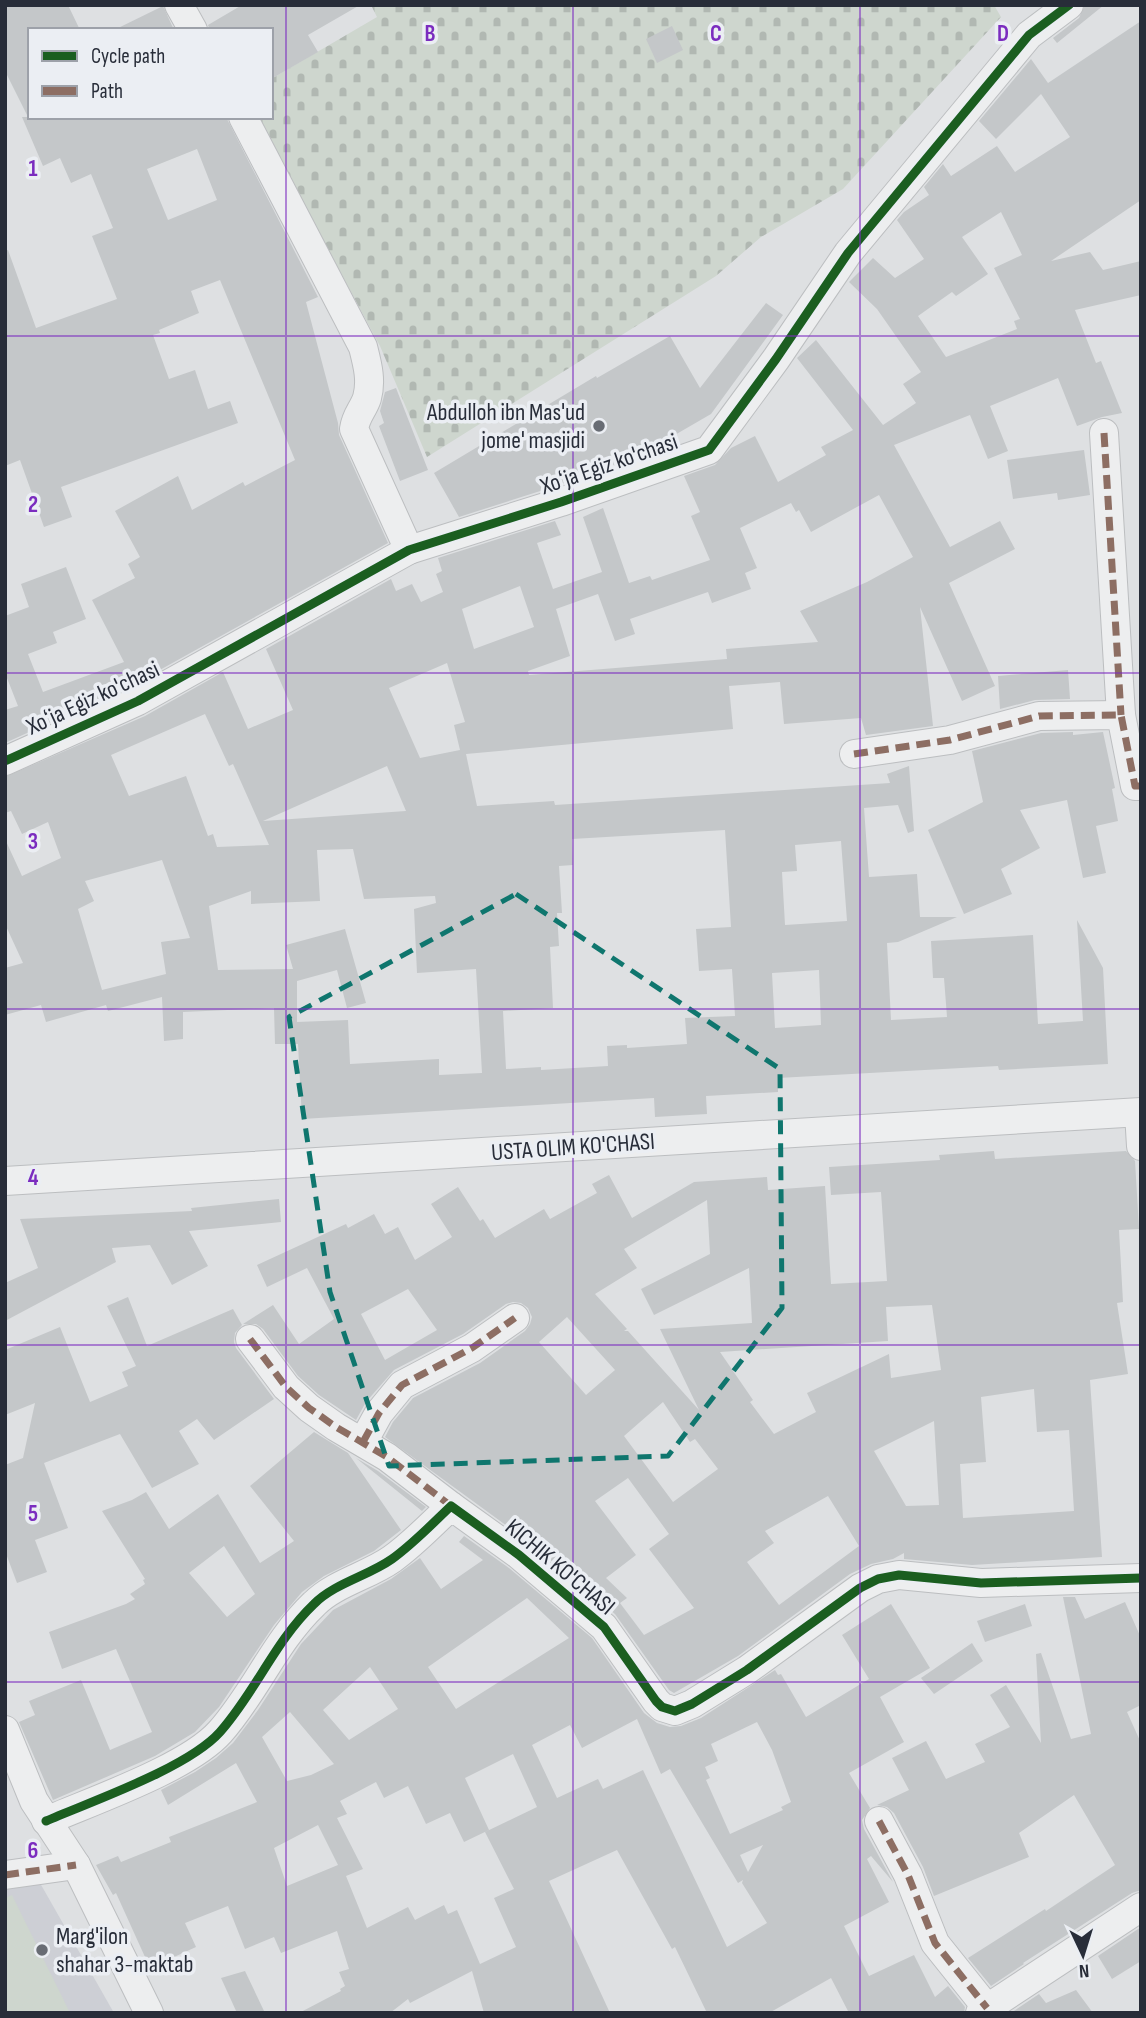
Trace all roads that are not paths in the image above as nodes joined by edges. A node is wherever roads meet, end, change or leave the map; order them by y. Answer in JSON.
{"nodes":[{"id":1,"x":179,"y":5,"type":"edge"},
{"id":2,"x":1069,"y":5,"type":"edge"},
{"id":3,"x":192,"y":28,"type":"edge"},
{"id":4,"x":244,"y":119,"type":"edge"},
{"id":5,"x":1104,"y":433,"type":"dead end"},
{"id":6,"x":409,"y":550,"type":"junction"},
{"id":7,"x":1121,"y":715,"type":"junction"},
{"id":8,"x":854,"y":754,"type":"dead end"},
{"id":9,"x":5,"y":761,"type":"edge"},
{"id":10,"x":1141,"y":786,"type":"edge"},
{"id":11,"x":1140,"y":1112,"type":"edge"},
{"id":12,"x":1141,"y":1146,"type":"edge"},
{"id":13,"x":5,"y":1181,"type":"edge"},
{"id":14,"x":515,"y":1318,"type":"dead end"},
{"id":15,"x":250,"y":1339,"type":"dead end"},
{"id":16,"x":363,"y":1442,"type":"junction"},
{"id":17,"x":451,"y":1506,"type":"junction"},
{"id":18,"x":1141,"y":1578,"type":"edge"},
{"id":19,"x":5,"y":1730,"type":"edge"},
{"id":20,"x":46,"y":1821,"type":"junction"},
{"id":21,"x":879,"y":1821,"type":"dead end"},
{"id":22,"x":76,"y":1865,"type":"junction"},
{"id":23,"x":5,"y":1875,"type":"edge"},
{"id":24,"x":1141,"y":1907,"type":"edge"},
{"id":25,"x":983,"y":2010,"type":"edge"},
{"id":26,"x":149,"y":2013,"type":"edge"}],
"edges":[{"from":1,"to":3,"type":"street"},
{"from":2,"to":6,"type":"street","name":"Xoʻja Egiz ko'chasi"},
{"from":4,"to":6,"type":"street"},
{"from":5,"to":7,"type":"street"},
{"from":6,"to":9,"type":"street","name":"Xoʻja Egiz ko'chasi"},
{"from":7,"to":8,"type":"street"},
{"from":7,"to":10,"type":"street"},
{"from":11,"to":12,"type":"street"},
{"from":11,"to":13,"type":"street","name":"USTA OLIM KO'CHASI"},
{"from":14,"to":16,"type":"street"},
{"from":15,"to":16,"type":"street"},
{"from":16,"to":17,"type":"street"},
{"from":17,"to":18,"type":"street","name":"KICHIK KO'CHASI"},
{"from":17,"to":20,"type":"street"},
{"from":19,"to":20,"type":"street"},
{"from":20,"to":22,"type":"street"},
{"from":21,"to":25,"type":"street"},
{"from":22,"to":23,"type":"street"},
{"from":22,"to":26,"type":"street"},
{"from":24,"to":25,"type":"street"}]}
